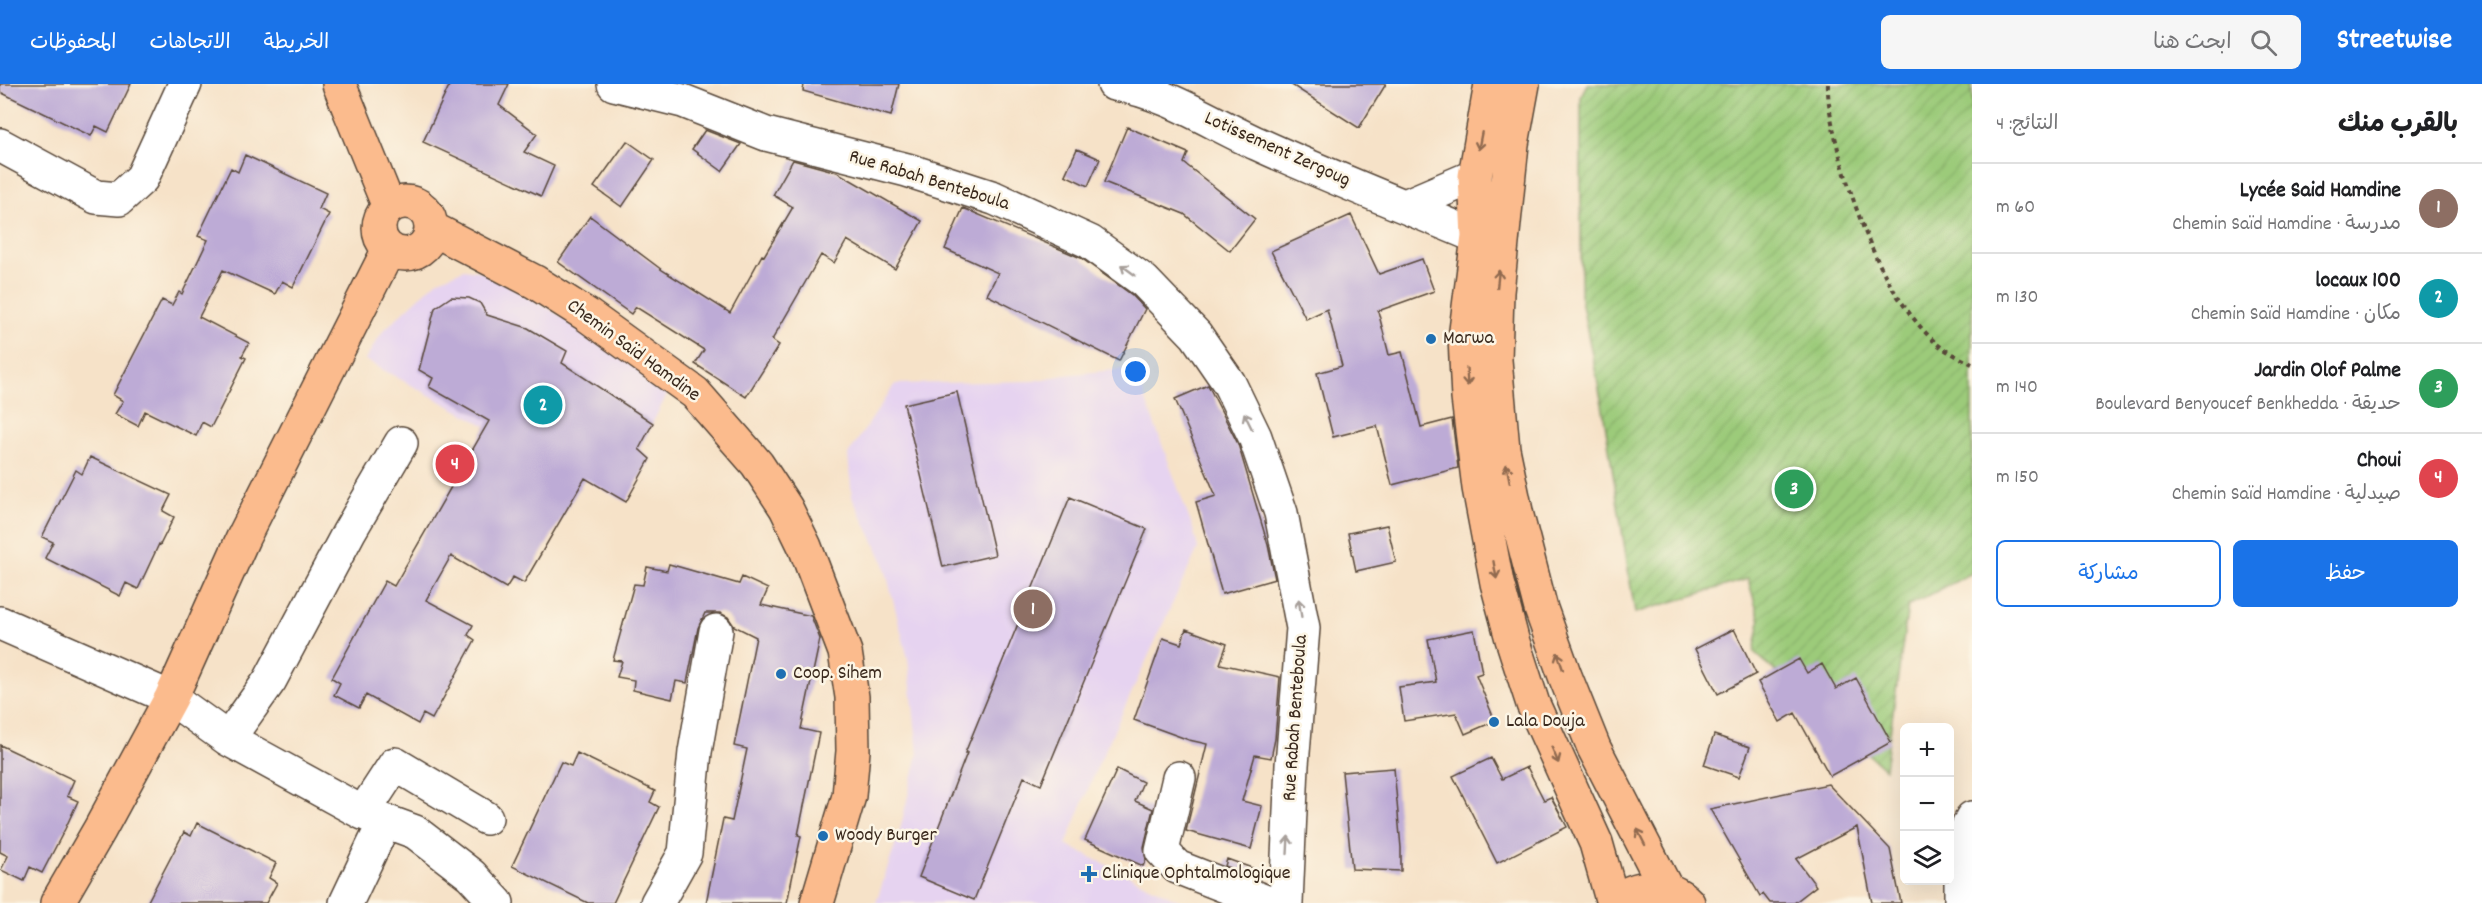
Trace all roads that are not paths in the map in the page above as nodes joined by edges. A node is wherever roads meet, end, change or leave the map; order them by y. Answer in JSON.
{"nodes":[{"id":1,"x":185,"y":84,"type":"edge"},
{"id":2,"x":339,"y":84,"type":"edge"},
{"id":3,"x":614,"y":84,"type":"edge"},
{"id":4,"x":1491,"y":84,"type":"edge"},
{"id":5,"x":1523,"y":84,"type":"edge"},
{"id":6,"x":1128,"y":85,"type":"edge"},
{"id":7,"x":0,"y":145,"type":"edge"},
{"id":8,"x":1475,"y":177,"type":"junction"},
{"id":9,"x":1405,"y":206,"type":"junction"},
{"id":10,"x":389,"y":207,"type":"junction"},
{"id":11,"x":431,"y":228,"type":"junction"},
{"id":12,"x":1478,"y":237,"type":"junction"},
{"id":13,"x":389,"y":249,"type":"junction"},
{"id":14,"x":401,"y":443,"type":"dead end"},
{"id":15,"x":0,"y":623,"type":"edge"},
{"id":16,"x":716,"y":631,"type":"dead end"},
{"id":17,"x":171,"y":698,"type":"junction"},
{"id":18,"x":228,"y":739,"type":"junction"},
{"id":19,"x":1179,"y":778,"type":"dead end"},
{"id":20,"x":374,"y":817,"type":"junction"},
{"id":21,"x":486,"y":818,"type":"dead end"},
{"id":22,"x":1972,"y":818,"type":"edge"},
{"id":23,"x":1678,"y":896,"type":"edge"},
{"id":24,"x":57,"y":903,"type":"edge"},
{"id":25,"x":346,"y":903,"type":"edge"},
{"id":26,"x":497,"y":903,"type":"edge"},
{"id":27,"x":657,"y":903,"type":"edge"},
{"id":28,"x":817,"y":903,"type":"edge"},
{"id":29,"x":1269,"y":903,"type":"edge"},
{"id":30,"x":1286,"y":903,"type":"edge"},
{"id":31,"x":1615,"y":903,"type":"edge"},
{"id":32,"x":1961,"y":903,"type":"edge"}],
"edges":[{"from":1,"to":7,"type":"street"},
{"from":2,"to":10,"type":"main road"},
{"from":30,"to":3,"type":"street","name":"Rue Rabah Benteboula","one_way":true},
{"from":4,"to":8,"type":"main road","one_way":true},
{"from":23,"to":5,"type":"main road","one_way":true},
{"from":6,"to":9,"type":"street","name":"Lotissement Zergoug"},
{"from":8,"to":9,"type":"street"},
{"from":8,"to":12,"type":"main road"},
{"from":9,"to":12,"type":"street","name":"Lotissement Zergoug"},
{"from":10,"to":11,"type":"main road"},
{"from":10,"to":13,"type":"main road"},
{"from":11,"to":13,"type":"main road"},
{"from":11,"to":28,"type":"main road","name":"Chemin Saïd Hamdine"},
{"from":12,"to":31,"type":"main road","one_way":true},
{"from":13,"to":17,"type":"main road"},
{"from":14,"to":18,"type":"street"},
{"from":15,"to":17,"type":"street"},
{"from":16,"to":27,"type":"street"},
{"from":17,"to":18,"type":"street"},
{"from":17,"to":24,"type":"main road"},
{"from":18,"to":20,"type":"street"},
{"from":19,"to":29,"type":"street"},
{"from":20,"to":21,"type":"street"},
{"from":20,"to":25,"type":"street"},
{"from":20,"to":26,"type":"street"},
{"from":22,"to":32,"type":"street"},
{"from":23,"to":31,"type":"main road"}]}
